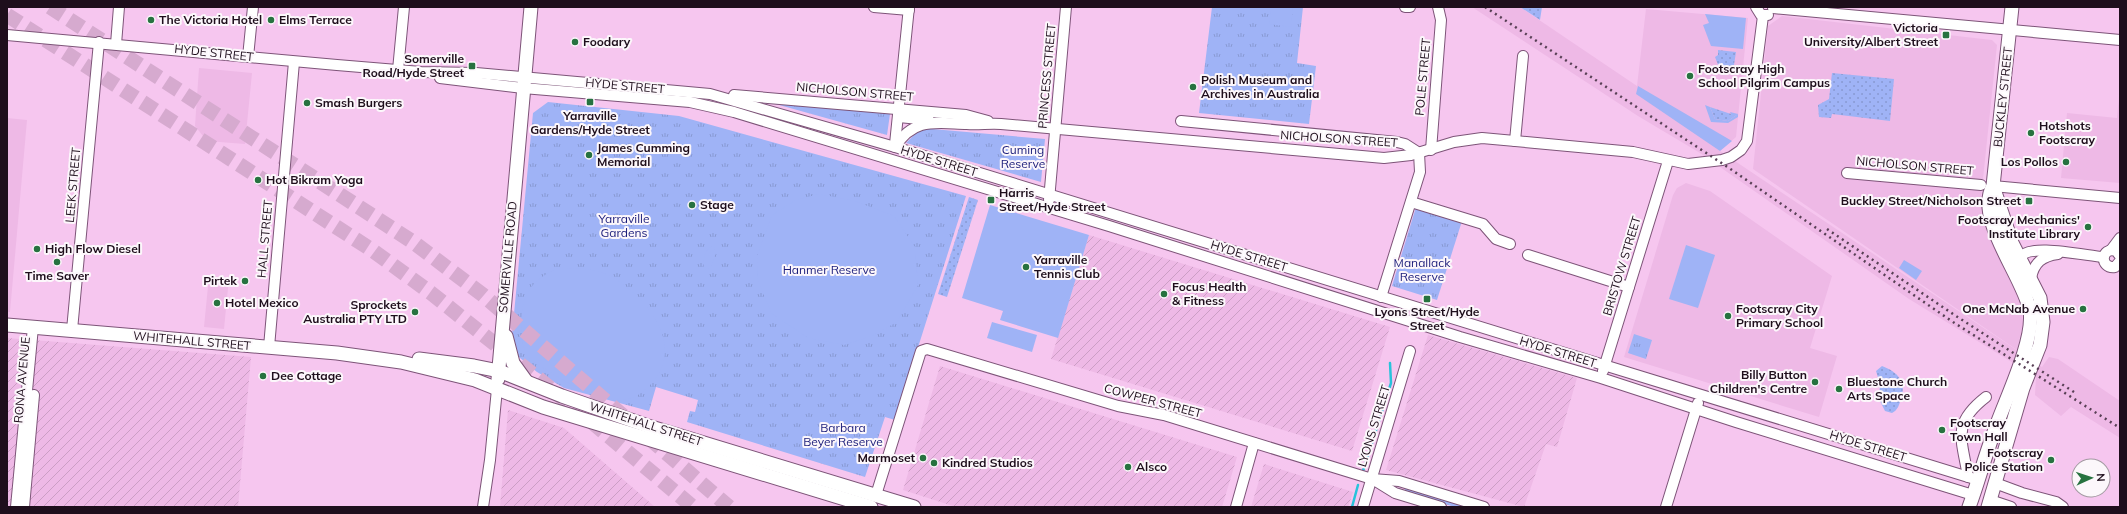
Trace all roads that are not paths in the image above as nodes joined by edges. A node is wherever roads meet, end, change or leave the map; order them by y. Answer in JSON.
{"nodes":[{"id":1,"x":119,"y":7,"type":"edge"},
{"id":2,"x":253,"y":7,"type":"edge"},
{"id":3,"x":404,"y":7,"type":"edge"},
{"id":4,"x":531,"y":7,"type":"edge"},
{"id":5,"x":874,"y":7,"type":"edge"},
{"id":6,"x":1066,"y":7,"type":"edge"},
{"id":7,"x":1405,"y":7,"type":"edge"},
{"id":8,"x":1410,"y":7,"type":"edge"},
{"id":9,"x":1438,"y":7,"type":"edge"},
{"id":10,"x":1756,"y":7,"type":"edge"},
{"id":11,"x":1773,"y":7,"type":"edge"},
{"id":12,"x":2012,"y":7,"type":"edge"},
{"id":13,"x":909,"y":8,"type":"edge"},
{"id":14,"x":1844,"y":10,"type":"edge"},
{"id":15,"x":1763,"y":16,"type":"junction"},
{"id":16,"x":2010,"y":30,"type":"junction"},
{"id":17,"x":7,"y":35,"type":"edge"},
{"id":18,"x":2120,"y":40,"type":"edge"},
{"id":19,"x":99,"y":42,"type":"junction"},
{"id":20,"x":116,"y":44,"type":"junction"},
{"id":21,"x":1523,"y":56,"type":"dead end"},
{"id":22,"x":248,"y":57,"type":"junction"},
{"id":23,"x":294,"y":62,"type":"junction"},
{"id":24,"x":398,"y":70,"type":"junction"},
{"id":25,"x":524,"y":83,"type":"junction"},
{"id":26,"x":710,"y":94,"type":"junction"},
{"id":27,"x":899,"y":113,"type":"junction"},
{"id":28,"x":1181,"y":121,"type":"dead end"},
{"id":29,"x":954,"y":123,"type":"junction"},
{"id":30,"x":997,"y":123,"type":"junction"},
{"id":31,"x":1055,"y":128,"type":"junction"},
{"id":32,"x":1515,"y":141,"type":"junction"},
{"id":33,"x":895,"y":147,"type":"junction"},
{"id":34,"x":1431,"y":150,"type":"junction"},
{"id":35,"x":1419,"y":153,"type":"junction"},
{"id":36,"x":891,"y":160,"type":"junction"},
{"id":37,"x":1668,"y":161,"type":"junction"},
{"id":38,"x":1847,"y":173,"type":"dead end"},
{"id":39,"x":1987,"y":186,"type":"junction"},
{"id":40,"x":1049,"y":195,"type":"junction"},
{"id":41,"x":2120,"y":198,"type":"edge"},
{"id":42,"x":1411,"y":202,"type":"junction"},
{"id":43,"x":1049,"y":208,"type":"junction"},
{"id":44,"x":2120,"y":238,"type":"edge"},
{"id":45,"x":1510,"y":244,"type":"dead end"},
{"id":46,"x":2064,"y":253,"type":"junction"},
{"id":47,"x":2118,"y":254,"type":"edge"},
{"id":48,"x":1528,"y":255,"type":"dead end"},
{"id":49,"x":2103,"y":257,"type":"junction"},
{"id":50,"x":2020,"y":258,"type":"junction"},
{"id":51,"x":2118,"y":267,"type":"edge"},
{"id":52,"x":2025,"y":281,"type":"junction"},
{"id":53,"x":1629,"y":287,"type":"junction"},
{"id":54,"x":1381,"y":297,"type":"junction"},
{"id":55,"x":1424,"y":310,"type":"junction"},
{"id":56,"x":503,"y":316,"type":"junction"},
{"id":57,"x":1420,"y":323,"type":"junction"},
{"id":58,"x":7,"y":324,"type":"edge"},
{"id":59,"x":36,"y":327,"type":"junction"},
{"id":60,"x":72,"y":330,"type":"junction"},
{"id":61,"x":269,"y":347,"type":"junction"},
{"id":62,"x":1410,"y":352,"type":"dead end"},
{"id":63,"x":377,"y":357,"type":"junction"},
{"id":64,"x":1605,"y":366,"type":"junction"},
{"id":65,"x":499,"y":371,"type":"junction"},
{"id":66,"x":1601,"y":378,"type":"junction"},
{"id":67,"x":526,"y":381,"type":"junction"},
{"id":68,"x":498,"y":389,"type":"junction"},
{"id":69,"x":1700,"y":396,"type":"junction"},
{"id":70,"x":1986,"y":397,"type":"dead end"},
{"id":71,"x":1697,"y":409,"type":"junction"},
{"id":72,"x":1254,"y":443,"type":"junction"},
{"id":73,"x":1973,"y":478,"type":"junction"},
{"id":74,"x":1372,"y":479,"type":"junction"},
{"id":75,"x":1995,"y":483,"type":"junction"},
{"id":76,"x":1971,"y":501,"type":"edge"},
{"id":77,"x":873,"y":503,"type":"edge"},
{"id":78,"x":1989,"y":504,"type":"edge"},
{"id":79,"x":16,"y":507,"type":"edge"},
{"id":80,"x":24,"y":507,"type":"edge"},
{"id":81,"x":483,"y":507,"type":"edge"},
{"id":82,"x":914,"y":507,"type":"edge"},
{"id":83,"x":1236,"y":507,"type":"edge"},
{"id":84,"x":1363,"y":507,"type":"edge"},
{"id":85,"x":1441,"y":507,"type":"edge"},
{"id":86,"x":1484,"y":507,"type":"edge"},
{"id":87,"x":1666,"y":507,"type":"edge"},
{"id":88,"x":2011,"y":507,"type":"edge"},
{"id":89,"x":2062,"y":507,"type":"edge"}],
"edges":[{"from":1,"to":20,"type":"street"},
{"from":2,"to":22,"type":"street"},
{"from":3,"to":24,"type":"street"},
{"from":4,"to":25,"type":"main road","name":"SOMERVILLE ROAD"},
{"from":5,"to":13,"type":"street"},
{"from":6,"to":31,"type":"street","name":"PRINCESS STREET"},
{"from":7,"to":8,"type":"street"},
{"from":9,"to":34,"type":"street","name":"POLE STREET"},
{"from":10,"to":15,"type":"street"},
{"from":11,"to":14,"type":"street"},
{"from":11,"to":15,"type":"street"},
{"from":12,"to":16,"type":"main road","name":"BUCKLEY STREET"},
{"from":13,"to":27,"type":"street"},
{"from":14,"to":16,"type":"street"},
{"from":15,"to":37,"type":"street","name":"NICHOLSON STREET"},
{"from":16,"to":18,"type":"street"},
{"from":16,"to":39,"type":"main road","name":"BUCKLEY STREET"},
{"from":17,"to":19,"type":"street","name":"HYDE STREET"},
{"from":19,"to":20,"type":"street","name":"HYDE STREET"},
{"from":19,"to":60,"type":"street","name":"LEEK STREET"},
{"from":20,"to":22,"type":"street","name":"HYDE STREET"},
{"from":21,"to":32,"type":"street"},
{"from":22,"to":23,"type":"street","name":"HYDE STREET"},
{"from":23,"to":24,"type":"street","name":"HYDE STREET"},
{"from":23,"to":61,"type":"street","name":"HALL STREET"},
{"from":24,"to":25,"type":"street","name":"HYDE STREET"},
{"from":25,"to":26,"type":"street","name":"HYDE STREET"},
{"from":25,"to":36,"type":"street","name":"HYDE STREET"},
{"from":25,"to":56,"type":"main road","name":"SOMERVILLE ROAD"},
{"from":26,"to":27,"type":"street","name":"NICHOLSON STREET"},
{"from":26,"to":33,"type":"street","name":"HYDE STREET"},
{"from":27,"to":29,"type":"street"},
{"from":27,"to":30,"type":"street","name":"NICHOLSON STREET"},
{"from":27,"to":33,"type":"street"},
{"from":28,"to":35,"type":"street"},
{"from":29,"to":30,"type":"street","name":"NICHOLSON STREET"},
{"from":29,"to":33,"type":"street","name":"NICHOLSON STREET"},
{"from":30,"to":31,"type":"street","name":"NICHOLSON STREET"},
{"from":31,"to":35,"type":"street","name":"NICHOLSON STREET"},
{"from":31,"to":40,"type":"street","name":"PRINCESS STREET"},
{"from":32,"to":34,"type":"street","name":"NICHOLSON STREET"},
{"from":32,"to":37,"type":"street","name":"NICHOLSON STREET"},
{"from":33,"to":36,"type":"street"},
{"from":33,"to":40,"type":"street","name":"HYDE STREET"},
{"from":34,"to":35,"type":"street","name":"NICHOLSON STREET"},
{"from":35,"to":42,"type":"street"},
{"from":36,"to":43,"type":"street","name":"HYDE STREET"},
{"from":37,"to":53,"type":"street","name":"BRISTOW STREET"},
{"from":38,"to":39,"type":"street","name":"NICHOLSON STREET"},
{"from":39,"to":41,"type":"street","name":"NICHOLSON STREET"},
{"from":39,"to":50,"type":"main road","name":"BUCKLEY STREET"},
{"from":39,"to":52,"type":"main road","name":"BUCKLEY STREET"},
{"from":40,"to":43,"type":"street","name":"PRINCESS STREET"},
{"from":40,"to":54,"type":"street","name":"HYDE STREET"},
{"from":42,"to":45,"type":"street"},
{"from":42,"to":54,"type":"street"},
{"from":43,"to":57,"type":"street","name":"HYDE STREET"},
{"from":44,"to":47,"type":"street"},
{"from":46,"to":49,"type":"street"},
{"from":46,"to":50,"type":"street"},
{"from":46,"to":52,"type":"street"},
{"from":47,"to":49,"type":"street"},
{"from":48,"to":53,"type":"street"},
{"from":49,"to":51,"type":"street"},
{"from":50,"to":52,"type":"main road"},
{"from":52,"to":73,"type":"main road","name":"BUCKLEY STREET"},
{"from":52,"to":75,"type":"main road"},
{"from":53,"to":64,"type":"street","name":"BRISTOW STREET"},
{"from":54,"to":55,"type":"street","name":"HYDE STREET"},
{"from":55,"to":57,"type":"street"},
{"from":55,"to":64,"type":"street","name":"HYDE STREET"},
{"from":56,"to":65,"type":"main road","name":"SOMERVILLE ROAD"},
{"from":56,"to":67,"type":"main road"},
{"from":57,"to":66,"type":"street","name":"HYDE STREET"},
{"from":58,"to":59,"type":"main road","name":"WHITEHALL STREET"},
{"from":59,"to":60,"type":"main road","name":"WHITEHALL STREET"},
{"from":59,"to":79,"type":"street","name":"RONA AVENUE"},
{"from":59,"to":80,"type":"street","name":"RONA AVENUE"},
{"from":60,"to":61,"type":"main road","name":"WHITEHALL STREET"},
{"from":61,"to":63,"type":"main road","name":"WHITEHALL STREET"},
{"from":62,"to":74,"type":"street","name":"LYONS STREET"},
{"from":63,"to":65,"type":"main road","name":"WHITEHALL STREET"},
{"from":63,"to":68,"type":"main road","name":"WHITEHALL STREET"},
{"from":64,"to":66,"type":"street","name":"BRISTOW STREET"},
{"from":64,"to":69,"type":"street","name":"HYDE STREET"},
{"from":65,"to":67,"type":"main road","name":"WHITEHALL STREET"},
{"from":65,"to":68,"type":"main road","name":"SOMERVILLE ROAD"},
{"from":66,"to":71,"type":"street","name":"HYDE STREET"},
{"from":67,"to":77,"type":"main road","name":"WHITEHALL STREET"},
{"from":68,"to":77,"type":"main road","name":"WHITEHALL STREET"},
{"from":68,"to":81,"type":"street","name":"SOMERVILLE ROAD"},
{"from":69,"to":71,"type":"street"},
{"from":69,"to":73,"type":"street","name":"HYDE STREET"},
{"from":70,"to":73,"type":"street"},
{"from":71,"to":76,"type":"street","name":"HYDE STREET"},
{"from":71,"to":87,"type":"street"},
{"from":72,"to":74,"type":"street","name":"COWPER STREET"},
{"from":72,"to":77,"type":"street","name":"COWPER STREET"},
{"from":72,"to":83,"type":"street"},
{"from":73,"to":75,"type":"main road","name":"HYDE STREET"},
{"from":73,"to":76,"type":"main road"},
{"from":74,"to":84,"type":"street","name":"LYONS STREET"},
{"from":74,"to":85,"type":"street","name":"COWPER STREET"},
{"from":74,"to":86,"type":"street","name":"COWPER STREET"},
{"from":75,"to":78,"type":"main road"},
{"from":75,"to":89,"type":"street","name":"HYDE STREET"},
{"from":76,"to":78,"type":"main road","name":"HYDE STREET"},
{"from":77,"to":82,"type":"main road","name":"WHITEHALL STREET"},
{"from":78,"to":88,"type":"street","name":"HYDE STREET"}]}
